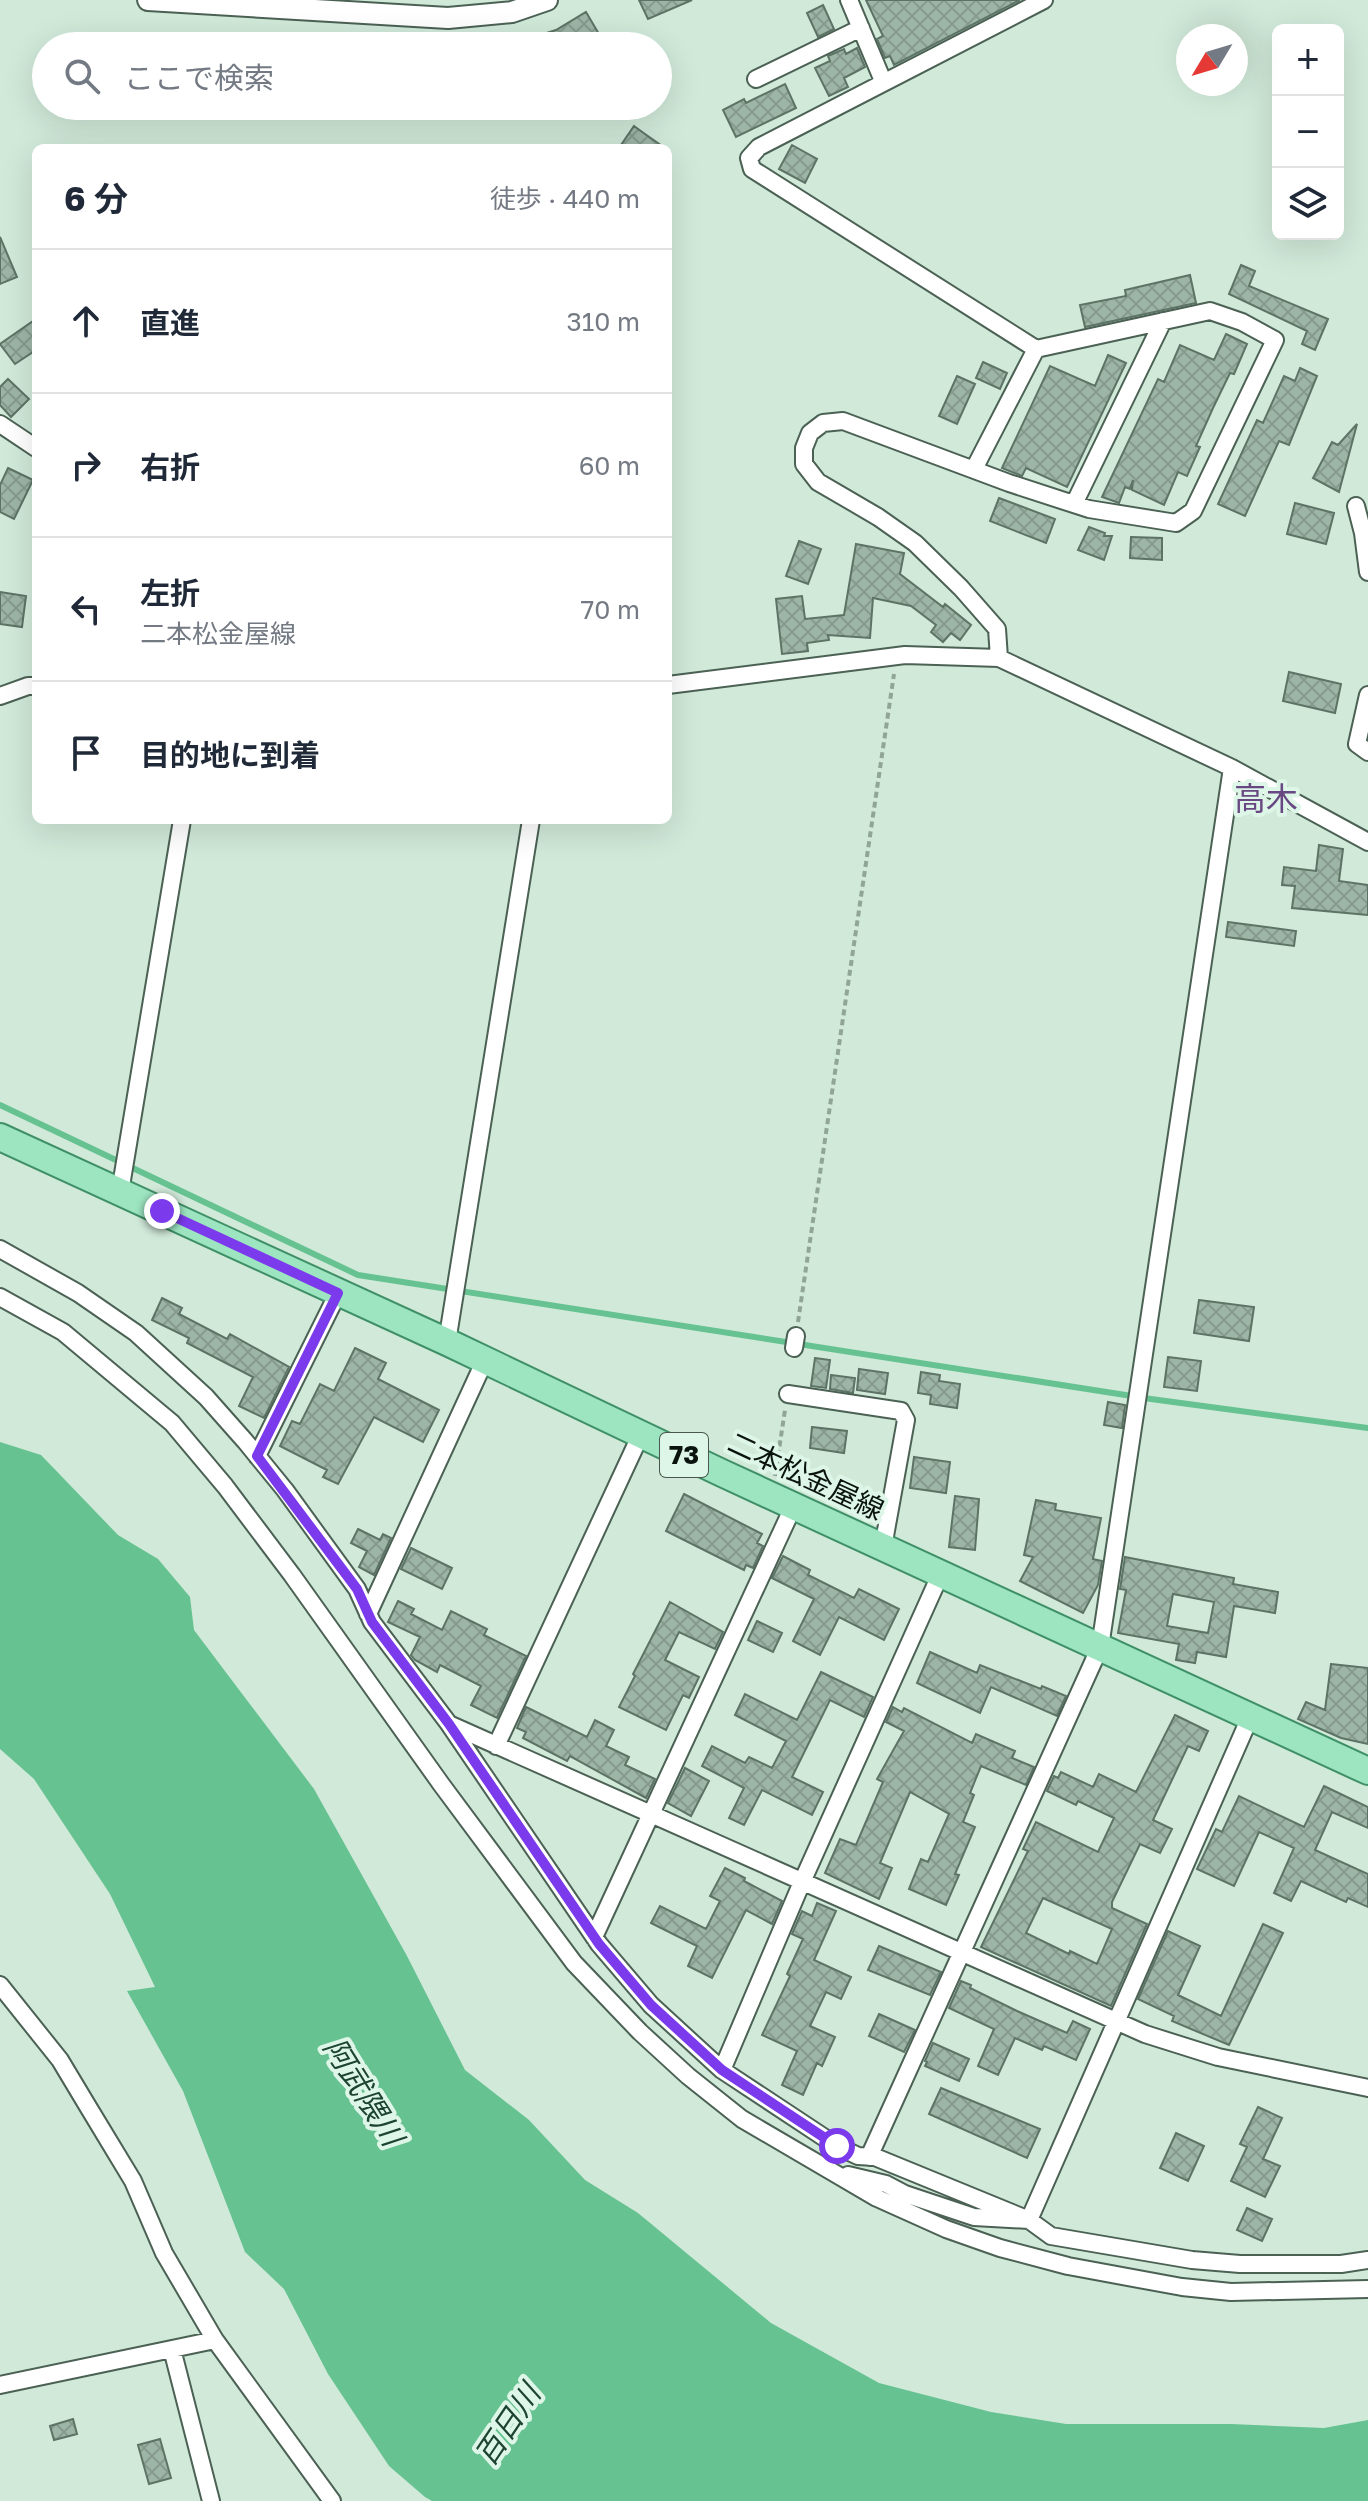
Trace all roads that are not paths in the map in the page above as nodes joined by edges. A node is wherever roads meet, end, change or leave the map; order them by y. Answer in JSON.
{"nodes":[{"id":1,"x":148,"y":0,"type":"edge"},
{"id":2,"x":547,"y":0,"type":"edge"},
{"id":3,"x":849,"y":0,"type":"edge"},
{"id":4,"x":1044,"y":0,"type":"edge"},
{"id":5,"x":337,"y":6,"type":"edge"},
{"id":6,"x":861,"y":28,"type":"junction"},
{"id":7,"x":756,"y":79,"type":"dead end"},
{"id":8,"x":883,"y":81,"type":"junction"},
{"id":9,"x":1163,"y":321,"type":"junction"},
{"id":10,"x":1036,"y":349,"type":"junction"},
{"id":11,"x":0,"y":424,"type":"edge"},
{"id":12,"x":32,"y":445,"type":"edge"},
{"id":13,"x":974,"y":469,"type":"junction"},
{"id":14,"x":1074,"y":504,"type":"junction"},
{"id":15,"x":1356,"y":506,"type":"dead end"},
{"id":16,"x":1368,"y":572,"type":"edge"},
{"id":17,"x":999,"y":658,"type":"junction"},
{"id":18,"x":672,"y":684,"type":"edge"},
{"id":19,"x":32,"y":686,"type":"edge"},
{"id":20,"x":1368,"y":695,"type":"edge"},
{"id":21,"x":0,"y":696,"type":"edge"},
{"id":22,"x":1368,"y":752,"type":"edge"},
{"id":23,"x":1232,"y":768,"type":"junction"},
{"id":24,"x":181,"y":824,"type":"edge"},
{"id":25,"x":530,"y":824,"type":"edge"},
{"id":26,"x":1368,"y":842,"type":"edge"},
{"id":27,"x":0,"y":1137,"type":"edge"},
{"id":28,"x":122,"y":1177,"type":"junction"},
{"id":29,"x":0,"y":1249,"type":"edge"},
{"id":30,"x":338,"y":1293,"type":"junction"},
{"id":31,"x":0,"y":1297,"type":"edge"},
{"id":32,"x":447,"y":1342,"type":"junction"},
{"id":33,"x":485,"y":1360,"type":"junction"},
{"id":34,"x":788,"y":1394,"type":"road end"},
{"id":35,"x":641,"y":1434,"type":"junction"},
{"id":36,"x":257,"y":1456,"type":"junction"},
{"id":37,"x":783,"y":1500,"type":"junction"},
{"id":38,"x":883,"y":1547,"type":"junction"},
{"id":39,"x":941,"y":1573,"type":"junction"},
{"id":40,"x":368,"y":1614,"type":"junction"},
{"id":41,"x":1100,"y":1647,"type":"junction"},
{"id":42,"x":1251,"y":1715,"type":"junction"},
{"id":43,"x":449,"y":1724,"type":"junction"},
{"id":44,"x":496,"y":1746,"type":"junction"},
{"id":45,"x":1368,"y":1771,"type":"edge"},
{"id":46,"x":650,"y":1814,"type":"junction"},
{"id":47,"x":802,"y":1882,"type":"junction"},
{"id":48,"x":594,"y":1937,"type":"junction"},
{"id":49,"x":963,"y":1952,"type":"junction"},
{"id":50,"x":0,"y":1985,"type":"edge"},
{"id":51,"x":1116,"y":2020,"type":"junction"},
{"id":52,"x":722,"y":2070,"type":"junction"},
{"id":53,"x":1368,"y":2088,"type":"edge"},
{"id":54,"x":869,"y":2157,"type":"junction"},
{"id":55,"x":839,"y":2176,"type":"junction"},
{"id":56,"x":1029,"y":2220,"type":"junction"},
{"id":57,"x":1368,"y":2260,"type":"edge"},
{"id":58,"x":1368,"y":2289,"type":"edge"},
{"id":59,"x":215,"y":2340,"type":"junction"},
{"id":60,"x":172,"y":2349,"type":"junction"},
{"id":61,"x":0,"y":2385,"type":"edge"},
{"id":62,"x":211,"y":2501,"type":"edge"},
{"id":63,"x":332,"y":2501,"type":"edge"}],
"edges":[{"from":1,"to":5,"type":"street"},
{"from":2,"to":5,"type":"street"},
{"from":3,"to":6,"type":"street"},
{"from":4,"to":8,"type":"street"},
{"from":6,"to":7,"type":"street"},
{"from":6,"to":8,"type":"street"},
{"from":8,"to":10,"type":"street"},
{"from":9,"to":10,"type":"street"},
{"from":9,"to":14,"type":"street"},
{"from":9,"to":14,"type":"street"},
{"from":10,"to":13,"type":"street"},
{"from":11,"to":12,"type":"street"},
{"from":13,"to":14,"type":"street"},
{"from":13,"to":17,"type":"street"},
{"from":15,"to":16,"type":"street"},
{"from":17,"to":18,"type":"street"},
{"from":17,"to":23,"type":"street"},
{"from":19,"to":21,"type":"street"},
{"from":20,"to":22,"type":"street"},
{"from":23,"to":26,"type":"street"},
{"from":23,"to":41,"type":"street"},
{"from":24,"to":28,"type":"street"},
{"from":25,"to":32,"type":"street"},
{"from":27,"to":28,"type":"main road","name":"二本松金屋線","number":"73"},
{"from":28,"to":30,"type":"main road","name":"二本松金屋線","number":"73"},
{"from":29,"to":36,"type":"street"},
{"from":30,"to":32,"type":"main road","name":"二本松金屋線","number":"73"},
{"from":30,"to":36,"type":"street"},
{"from":31,"to":55,"type":"street"},
{"from":32,"to":33,"type":"main road","name":"二本松金屋線","number":"73"},
{"from":33,"to":35,"type":"main road","name":"二本松金屋線","number":"73"},
{"from":33,"to":40,"type":"street"},
{"from":34,"to":38,"type":"street"},
{"from":35,"to":37,"type":"main road","name":"二本松金屋線","number":"73"},
{"from":35,"to":44,"type":"street"},
{"from":36,"to":40,"type":"street"},
{"from":37,"to":38,"type":"main road","name":"二本松金屋線","number":"73"},
{"from":37,"to":46,"type":"street"},
{"from":38,"to":39,"type":"main road","name":"二本松金屋線","number":"73"},
{"from":39,"to":41,"type":"main road","name":"二本松金屋線","number":"73"},
{"from":39,"to":47,"type":"street"},
{"from":40,"to":43,"type":"street"},
{"from":41,"to":42,"type":"main road","name":"二本松金屋線","number":"73"},
{"from":41,"to":49,"type":"street"},
{"from":42,"to":45,"type":"main road","name":"二本松金屋線","number":"73"},
{"from":42,"to":51,"type":"street"},
{"from":43,"to":44,"type":"street"},
{"from":43,"to":48,"type":"street"},
{"from":44,"to":46,"type":"street"},
{"from":46,"to":47,"type":"street"},
{"from":46,"to":48,"type":"street"},
{"from":47,"to":49,"type":"street"},
{"from":47,"to":52,"type":"street"},
{"from":48,"to":52,"type":"street"},
{"from":49,"to":51,"type":"street"},
{"from":49,"to":54,"type":"street"},
{"from":50,"to":59,"type":"street"},
{"from":51,"to":53,"type":"street"},
{"from":51,"to":56,"type":"street"},
{"from":52,"to":54,"type":"street"},
{"from":54,"to":56,"type":"street"},
{"from":55,"to":56,"type":"street"},
{"from":55,"to":58,"type":"street"},
{"from":56,"to":57,"type":"street"},
{"from":59,"to":60,"type":"street"},
{"from":59,"to":63,"type":"street"},
{"from":60,"to":61,"type":"street"},
{"from":60,"to":62,"type":"street"}]}
